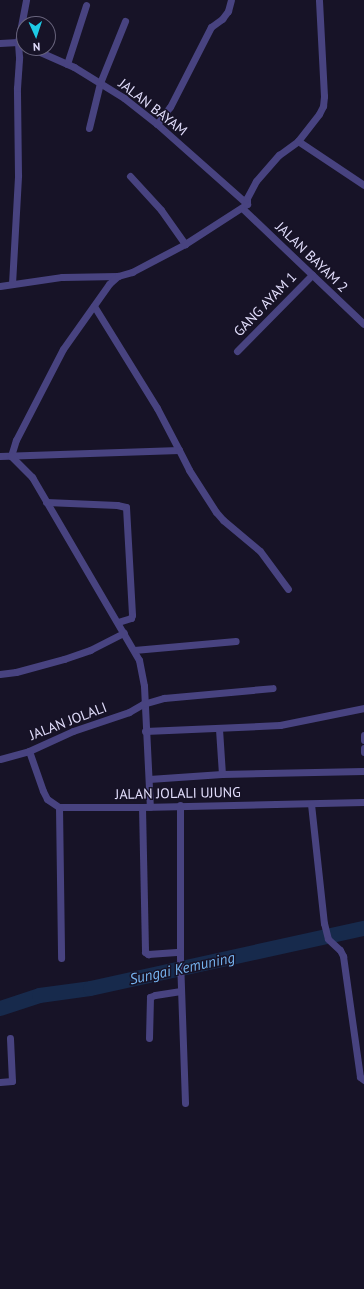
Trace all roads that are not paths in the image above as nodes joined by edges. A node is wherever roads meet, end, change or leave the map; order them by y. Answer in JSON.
{"nodes":[{"id":1,"x":26,"y":0,"type":"edge"},
{"id":2,"x":231,"y":0,"type":"edge"},
{"id":3,"x":319,"y":0,"type":"edge"},
{"id":4,"x":86,"y":5,"type":"dead end"},
{"id":5,"x":24,"y":16,"type":"edge"},
{"id":6,"x":125,"y":21,"type":"dead end"},
{"id":7,"x":0,"y":43,"type":"edge"},
{"id":8,"x":16,"y":43,"type":"edge"},
{"id":9,"x":20,"y":56,"type":"edge"},
{"id":10,"x":49,"y":56,"type":"edge"},
{"id":11,"x":67,"y":64,"type":"junction"},
{"id":12,"x":100,"y":83,"type":"junction"},
{"id":13,"x":157,"y":124,"type":"junction"},
{"id":14,"x":90,"y":128,"type":"dead end"},
{"id":15,"x":298,"y":141,"type":"junction"},
{"id":16,"x":130,"y":176,"type":"dead end"},
{"id":17,"x":364,"y":185,"type":"edge"},
{"id":18,"x":245,"y":206,"type":"junction"},
{"id":19,"x":184,"y":244,"type":"junction"},
{"id":20,"x":312,"y":275,"type":"junction"},
{"id":21,"x":118,"y":276,"type":"junction"},
{"id":22,"x":12,"y":284,"type":"junction"},
{"id":23,"x":0,"y":286,"type":"edge"},
{"id":24,"x":94,"y":306,"type":"junction"},
{"id":25,"x":364,"y":324,"type":"edge"},
{"id":26,"x":237,"y":351,"type":"dead end"},
{"id":27,"x":179,"y":450,"type":"junction"},
{"id":28,"x":0,"y":456,"type":"edge"},
{"id":29,"x":11,"y":456,"type":"junction"},
{"id":30,"x":46,"y":502,"type":"junction"},
{"id":31,"x":288,"y":589,"type":"dead end"},
{"id":32,"x":118,"y":622,"type":"junction"},
{"id":33,"x":124,"y":633,"type":"junction"},
{"id":34,"x":236,"y":641,"type":"dead end"},
{"id":35,"x":134,"y":650,"type":"junction"},
{"id":36,"x":0,"y":674,"type":"edge"},
{"id":37,"x":273,"y":688,"type":"dead end"},
{"id":38,"x":143,"y":704,"type":"junction"},
{"id":39,"x":364,"y":708,"type":"edge"},
{"id":40,"x":219,"y":729,"type":"junction"},
{"id":41,"x":146,"y":731,"type":"junction"},
{"id":42,"x":364,"y":735,"type":"edge"},
{"id":43,"x":364,"y":740,"type":"edge"},
{"id":44,"x":364,"y":748,"type":"edge"},
{"id":45,"x":29,"y":750,"type":"junction"},
{"id":46,"x":364,"y":752,"type":"edge"},
{"id":47,"x":0,"y":759,"type":"edge"},
{"id":48,"x":364,"y":770,"type":"edge"},
{"id":49,"x":222,"y":774,"type":"junction"},
{"id":50,"x":149,"y":779,"type":"junction"},
{"id":51,"x":364,"y":802,"type":"edge"},
{"id":52,"x":311,"y":804,"type":"junction"},
{"id":53,"x":180,"y":805,"type":"junction"},
{"id":54,"x":59,"y":807,"type":"junction"},
{"id":55,"x":146,"y":807,"type":"junction"},
{"id":56,"x":180,"y":955,"type":"junction"},
{"id":57,"x":61,"y":958,"type":"dead end"},
{"id":58,"x":182,"y":991,"type":"junction"},
{"id":59,"x":10,"y":1038,"type":"dead end"},
{"id":60,"x":149,"y":1038,"type":"dead end"},
{"id":61,"x":364,"y":1080,"type":"edge"},
{"id":62,"x":0,"y":1082,"type":"edge"},
{"id":63,"x":185,"y":1103,"type":"dead end"}],
"edges":[{"from":1,"to":5,"type":"street"},
{"from":2,"to":13,"type":"street"},
{"from":3,"to":15,"type":"street"},
{"from":4,"to":11,"type":"street"},
{"from":6,"to":12,"type":"street"},
{"from":7,"to":8,"type":"street"},
{"from":9,"to":22,"type":"street"},
{"from":10,"to":11,"type":"street","name":"JALAN BAYAM"},
{"from":11,"to":12,"type":"street","name":"JALAN BAYAM"},
{"from":12,"to":13,"type":"street","name":"JALAN BAYAM"},
{"from":12,"to":14,"type":"street"},
{"from":13,"to":18,"type":"street","name":"JALAN BAYAM"},
{"from":15,"to":17,"type":"street"},
{"from":15,"to":18,"type":"street"},
{"from":16,"to":19,"type":"street"},
{"from":18,"to":19,"type":"street"},
{"from":18,"to":20,"type":"street","name":"JALAN BAYAM 2"},
{"from":19,"to":21,"type":"street"},
{"from":20,"to":25,"type":"street","name":"JALAN BAYAM 2"},
{"from":20,"to":26,"type":"street","name":"GANG AYAM 1"},
{"from":21,"to":22,"type":"street"},
{"from":21,"to":24,"type":"street"},
{"from":22,"to":23,"type":"street"},
{"from":24,"to":27,"type":"street"},
{"from":24,"to":29,"type":"street"},
{"from":27,"to":29,"type":"street"},
{"from":27,"to":31,"type":"street"},
{"from":28,"to":29,"type":"street"},
{"from":29,"to":30,"type":"street"},
{"from":30,"to":32,"type":"street"},
{"from":30,"to":32,"type":"street"},
{"from":32,"to":33,"type":"street"},
{"from":33,"to":35,"type":"street"},
{"from":33,"to":36,"type":"street"},
{"from":34,"to":35,"type":"street"},
{"from":35,"to":38,"type":"street"},
{"from":37,"to":38,"type":"street","name":"JALAN JOLALI"},
{"from":38,"to":41,"type":"street"},
{"from":38,"to":45,"type":"street","name":"JALAN JOLALI"},
{"from":39,"to":40,"type":"street"},
{"from":40,"to":41,"type":"street"},
{"from":40,"to":49,"type":"street"},
{"from":41,"to":50,"type":"street"},
{"from":42,"to":43,"type":"street"},
{"from":44,"to":46,"type":"street"},
{"from":45,"to":47,"type":"street","name":"JALAN JOLALI"},
{"from":45,"to":54,"type":"street"},
{"from":48,"to":49,"type":"street"},
{"from":49,"to":50,"type":"street"},
{"from":50,"to":55,"type":"street"},
{"from":51,"to":52,"type":"street","name":"JALAN JOLALI UJUNG"},
{"from":52,"to":53,"type":"street","name":"JALAN JOLALI UJUNG"},
{"from":52,"to":61,"type":"street"},
{"from":53,"to":55,"type":"street","name":"JALAN JOLALI UJUNG"},
{"from":53,"to":56,"type":"street"},
{"from":54,"to":55,"type":"street","name":"JALAN JOLALI UJUNG"},
{"from":54,"to":57,"type":"street"},
{"from":55,"to":56,"type":"street"},
{"from":56,"to":58,"type":"street"},
{"from":58,"to":60,"type":"street"},
{"from":58,"to":63,"type":"street"},
{"from":59,"to":62,"type":"street"}]}
